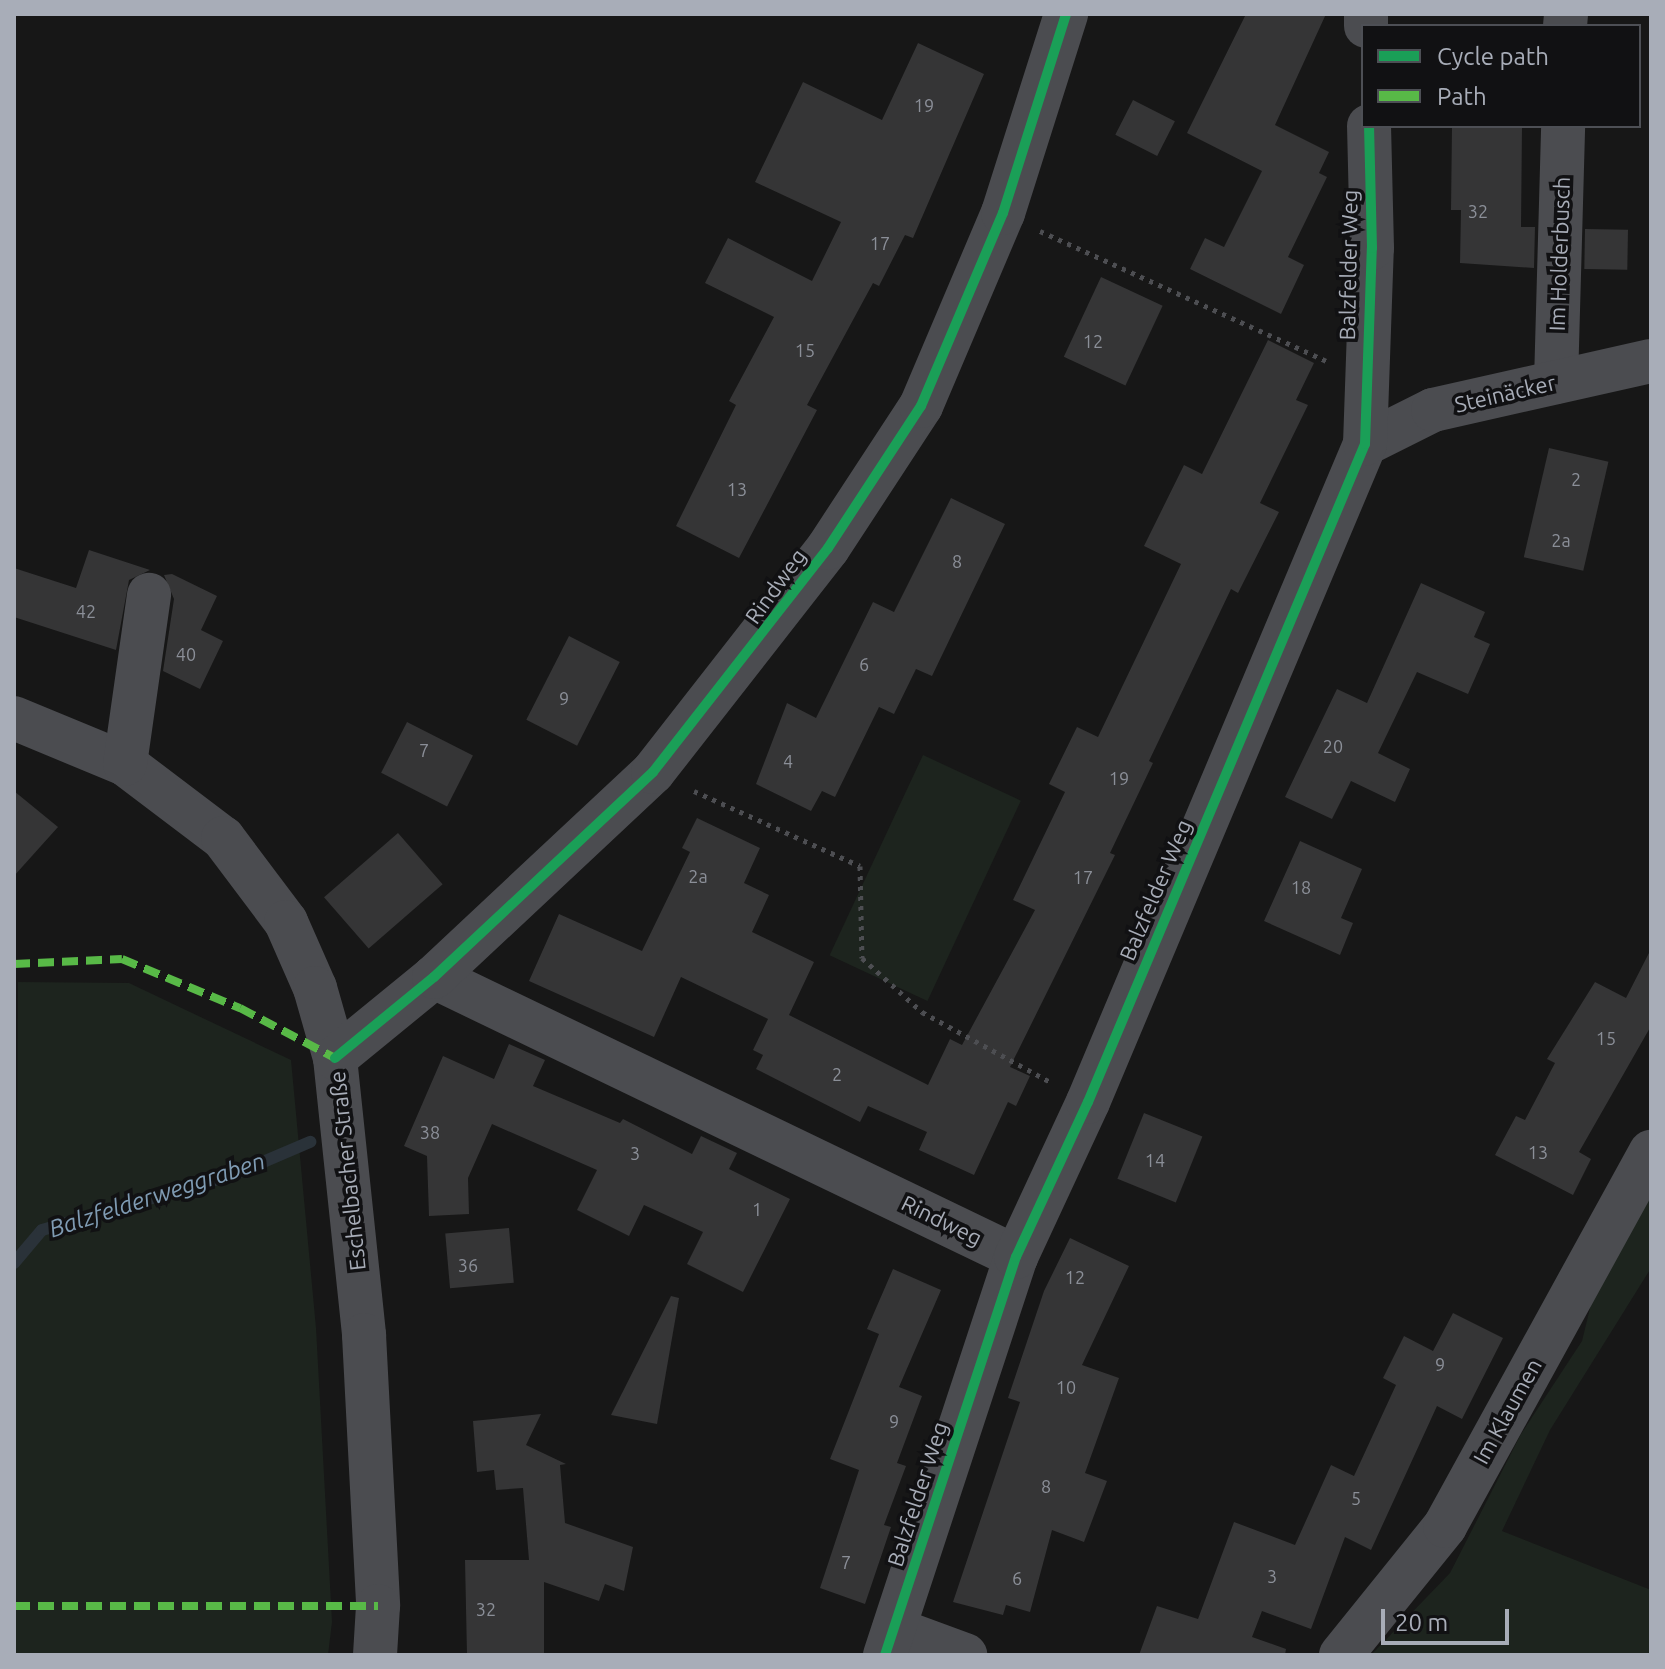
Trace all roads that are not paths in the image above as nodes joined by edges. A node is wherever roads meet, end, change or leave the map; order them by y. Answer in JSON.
{"nodes":[{"id":1,"x":1066,"y":14,"type":"edge"},
{"id":2,"x":1369,"y":128,"type":"edge"},
{"id":3,"x":1563,"y":128,"type":"edge"},
{"id":4,"x":1651,"y":361,"type":"edge"},
{"id":5,"x":1556,"y":382,"type":"junction"},
{"id":6,"x":1365,"y":444,"type":"junction"},
{"id":7,"x":149,"y":595,"type":"dead end"},
{"id":8,"x":14,"y":718,"type":"edge"},
{"id":9,"x":125,"y":764,"type":"junction"},
{"id":10,"x":434,"y":977,"type":"junction"},
{"id":11,"x":335,"y":1058,"type":"junction"},
{"id":12,"x":1651,"y":1152,"type":"edge"},
{"id":13,"x":1016,"y":1257,"type":"junction"},
{"id":14,"x":889,"y":1642,"type":"edge"},
{"id":15,"x":375,"y":1655,"type":"edge"},
{"id":16,"x":965,"y":1655,"type":"edge"},
{"id":17,"x":1341,"y":1655,"type":"edge"}],
"edges":[{"from":1,"to":10,"type":"street","name":"Rindweg"},
{"from":2,"to":6,"type":"street","name":"Balzfelder Weg"},
{"from":3,"to":5,"type":"street","name":"Im Holderbusch"},
{"from":4,"to":5,"type":"street","name":"Steinäcker"},
{"from":5,"to":6,"type":"street","name":"Steinäcker"},
{"from":6,"to":13,"type":"street","name":"Balzfelder Weg"},
{"from":7,"to":9,"type":"street"},
{"from":8,"to":9,"type":"street","name":"Eschelbacher Straße"},
{"from":9,"to":11,"type":"street","name":"Eschelbacher Straße"},
{"from":10,"to":11,"type":"street","name":"Rindweg"},
{"from":10,"to":13,"type":"street","name":"Rindweg"},
{"from":11,"to":15,"type":"street","name":"Eschelbacher Straße"},
{"from":12,"to":17,"type":"street","name":"Im Klaumen"},
{"from":13,"to":14,"type":"street","name":"Balzfelder Weg"},
{"from":14,"to":16,"type":"street"}]}
